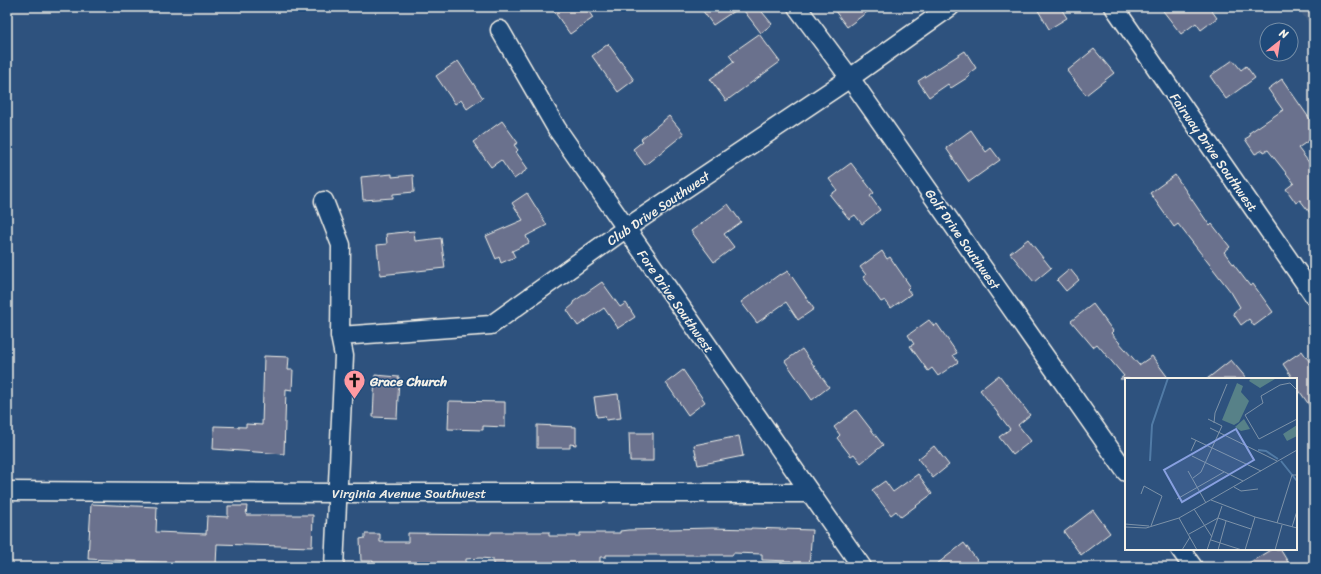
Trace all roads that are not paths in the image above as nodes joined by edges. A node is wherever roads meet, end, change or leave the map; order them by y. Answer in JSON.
{"nodes":[{"id":1,"x":797,"y":7,"type":"edge"},
{"id":2,"x":950,"y":7,"type":"edge"},
{"id":3,"x":1114,"y":7,"type":"edge"},
{"id":4,"x":500,"y":30,"type":"dead end"},
{"id":5,"x":850,"y":78,"type":"junction"},
{"id":6,"x":324,"y":201,"type":"dead end"},
{"id":7,"x":625,"y":229,"type":"junction"},
{"id":8,"x":1314,"y":296,"type":"edge"},
{"id":9,"x":340,"y":336,"type":"junction"},
{"id":10,"x":1125,"y":471,"type":"edge"},
{"id":11,"x":7,"y":491,"type":"edge"},
{"id":12,"x":337,"y":493,"type":"junction"},
{"id":13,"x":810,"y":493,"type":"junction"},
{"id":14,"x":1181,"y":550,"type":"edge"},
{"id":15,"x":334,"y":567,"type":"edge"},
{"id":16,"x":862,"y":567,"type":"edge"},
{"id":17,"x":1193,"y":567,"type":"edge"}],
"edges":[{"from":1,"to":5,"type":"street","name":"Golf Drive Southwest"},
{"from":2,"to":5,"type":"street","name":"Club Drive Southwest"},
{"from":3,"to":8,"type":"street","name":"Fairway Drive Southwest"},
{"from":4,"to":7,"type":"street","name":"Fore Drive Southwest"},
{"from":5,"to":7,"type":"street","name":"Club Drive Southwest"},
{"from":5,"to":10,"type":"street","name":"Golf Drive Southwest"},
{"from":6,"to":9,"type":"street"},
{"from":7,"to":9,"type":"street","name":"Club Drive Southwest"},
{"from":7,"to":13,"type":"street","name":"Fore Drive Southwest"},
{"from":9,"to":12,"type":"street"},
{"from":11,"to":12,"type":"street","name":"Virginia Avenue Southwest"},
{"from":12,"to":13,"type":"street","name":"Virginia Avenue Southwest"},
{"from":12,"to":15,"type":"street"},
{"from":13,"to":16,"type":"street","name":"Fore Drive Southwest"},
{"from":14,"to":17,"type":"street"}]}
